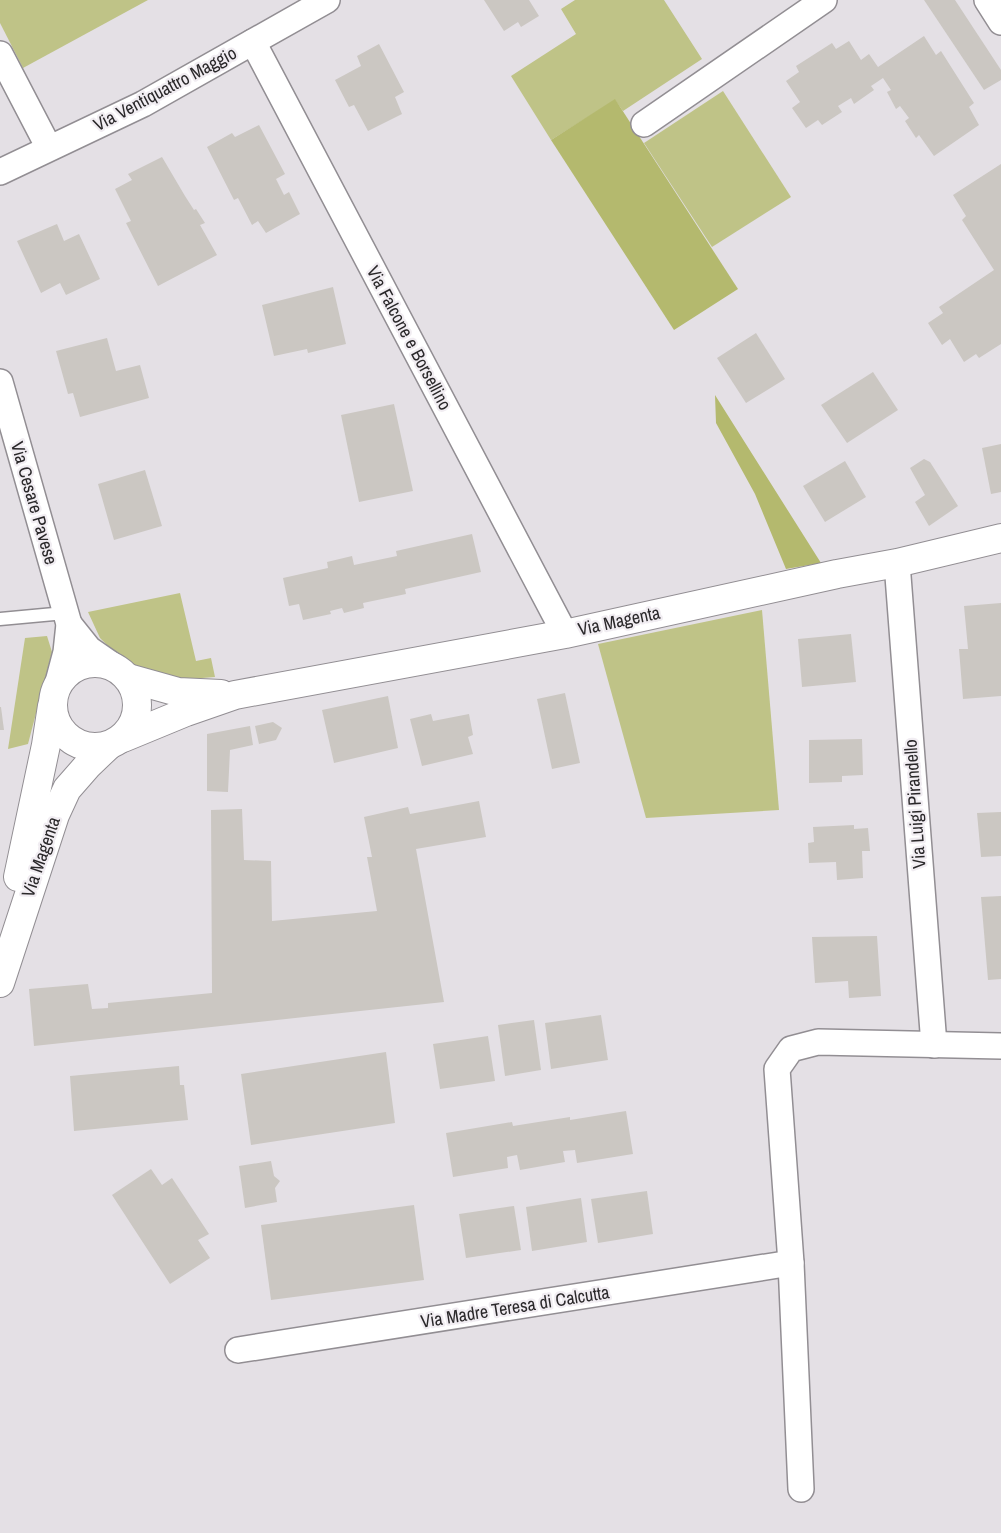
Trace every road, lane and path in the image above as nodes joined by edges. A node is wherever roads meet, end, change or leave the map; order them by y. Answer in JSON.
{"nodes":[{"id":1,"x":327,"y":0,"type":"edge"},
{"id":2,"x":824,"y":0,"type":"edge"},
{"id":3,"x":987,"y":0,"type":"edge"},
{"id":4,"x":1001,"y":22,"type":"edge"},
{"id":5,"x":253,"y":42,"type":"junction"},
{"id":6,"x":0,"y":54,"type":"edge"},
{"id":7,"x":644,"y":124,"type":"dead end"},
{"id":8,"x":49,"y":148,"type":"junction"},
{"id":9,"x":0,"y":172,"type":"edge"},
{"id":10,"x":0,"y":382,"type":"edge"},
{"id":11,"x":1001,"y":538,"type":"edge"},
{"id":12,"x":897,"y":563,"type":"junction"},
{"id":13,"x":67,"y":618,"type":"junction"},
{"id":14,"x":0,"y":619,"type":"edge"},
{"id":15,"x":565,"y":634,"type":"junction"},
{"id":16,"x":121,"y":673,"type":"junction"},
{"id":17,"x":54,"y":694,"type":"junction"},
{"id":18,"x":235,"y":695,"type":"junction"},
{"id":19,"x":116,"y":742,"type":"junction"},
{"id":20,"x":0,"y":960,"type":"edge"},
{"id":21,"x":0,"y":983,"type":"edge"},
{"id":22,"x":934,"y":1045,"type":"junction"},
{"id":23,"x":1001,"y":1046,"type":"edge"},
{"id":24,"x":791,"y":1263,"type":"junction"},
{"id":25,"x":238,"y":1350,"type":"dead end"},
{"id":26,"x":801,"y":1489,"type":"dead end"}],
"edges":[{"from":1,"to":5,"type":"street","name":"Via Ventiquattro Maggio"},
{"from":2,"to":7,"type":"street"},
{"from":3,"to":4,"type":"street"},
{"from":5,"to":8,"type":"street","name":"Via Ventiquattro Maggio"},
{"from":5,"to":15,"type":"street","name":"Via Falcone e Borsellino"},
{"from":6,"to":8,"type":"street"},
{"from":8,"to":9,"type":"street","name":"Via Ventiquattro Maggio"},
{"from":10,"to":13,"type":"street","name":"Via Cesare Pavese"},
{"from":11,"to":12,"type":"street","name":"Via Magenta"},
{"from":12,"to":15,"type":"street","name":"Via Magenta"},
{"from":12,"to":22,"type":"street","name":"Via Luigi Pirandello"},
{"from":13,"to":14,"type":"lane"},
{"from":13,"to":16,"type":"street","name":"Via Cesare Pavese"},
{"from":13,"to":17,"type":"street","name":"Via Cesare Pavese"},
{"from":15,"to":18,"type":"street","name":"Via Magenta"},
{"from":16,"to":17,"type":"street"},
{"from":16,"to":18,"type":"street"},
{"from":16,"to":19,"type":"street","name":"Via Magenta"},
{"from":17,"to":19,"type":"street"},
{"from":17,"to":20,"type":"street","name":"Via Magenta"},
{"from":18,"to":19,"type":"street"},
{"from":19,"to":21,"type":"street","name":"Via Magenta"},
{"from":22,"to":23,"type":"street"},
{"from":22,"to":24,"type":"street"},
{"from":24,"to":25,"type":"street","name":"Via Madre Teresa di Calcutta"},
{"from":24,"to":26,"type":"street"}]}
